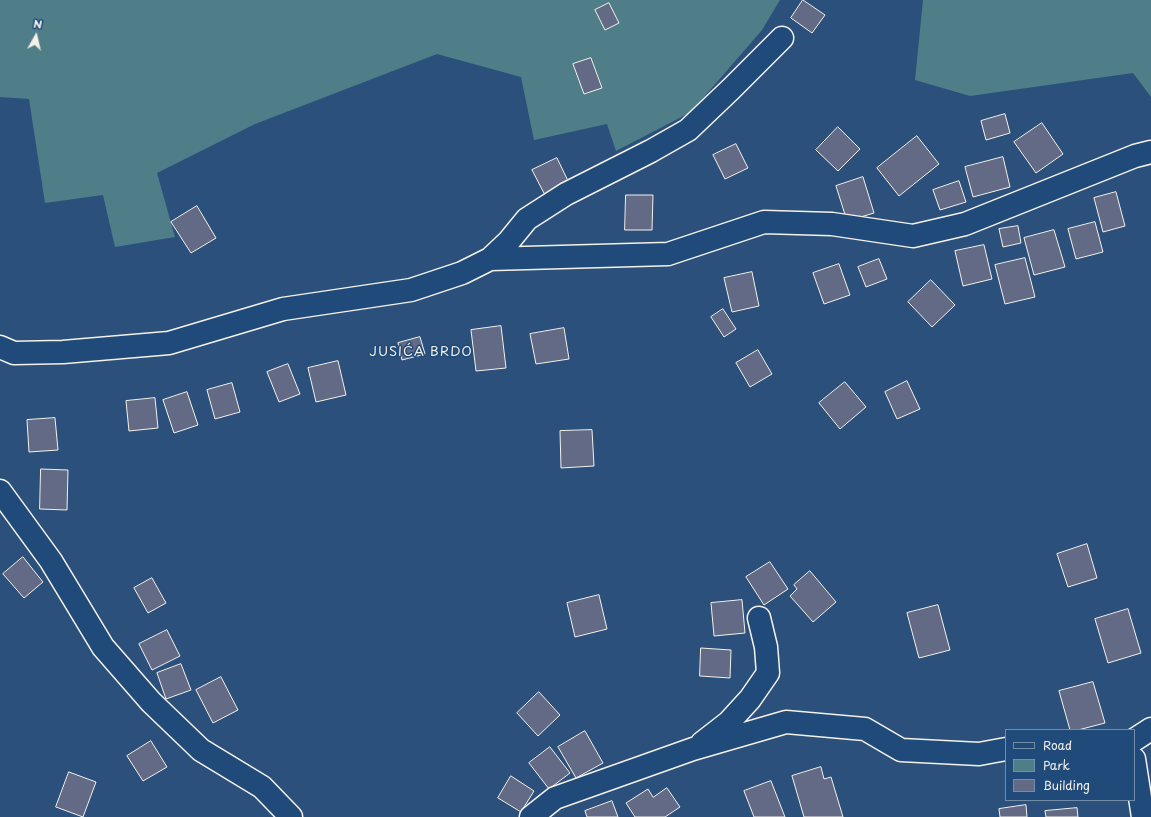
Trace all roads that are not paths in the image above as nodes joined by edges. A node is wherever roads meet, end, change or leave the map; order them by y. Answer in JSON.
{"nodes":[{"id":1,"x":782,"y":38,"type":"dead end"},
{"id":2,"x":1151,"y":152,"type":"edge"},
{"id":3,"x":490,"y":259,"type":"junction"},
{"id":4,"x":0,"y":347,"type":"edge"},
{"id":5,"x":0,"y":491,"type":"edge"},
{"id":6,"x":759,"y":618,"type":"dead end"},
{"id":7,"x":1151,"y":729,"type":"edge"},
{"id":8,"x":1135,"y":739,"type":"edge"},
{"id":9,"x":694,"y":749,"type":"junction"},
{"id":10,"x":1005,"y":749,"type":"edge"},
{"id":11,"x":1135,"y":765,"type":"edge"},
{"id":12,"x":291,"y":817,"type":"edge"},
{"id":13,"x":532,"y":817,"type":"edge"},
{"id":14,"x":1143,"y":817,"type":"edge"}],
"edges":[{"from":1,"to":3,"type":"street"},
{"from":2,"to":3,"type":"street"},
{"from":3,"to":4,"type":"street"},
{"from":5,"to":12,"type":"street"},
{"from":6,"to":9,"type":"street"},
{"from":7,"to":8,"type":"street"},
{"from":9,"to":10,"type":"street"},
{"from":9,"to":13,"type":"street"},
{"from":11,"to":14,"type":"street"}]}
